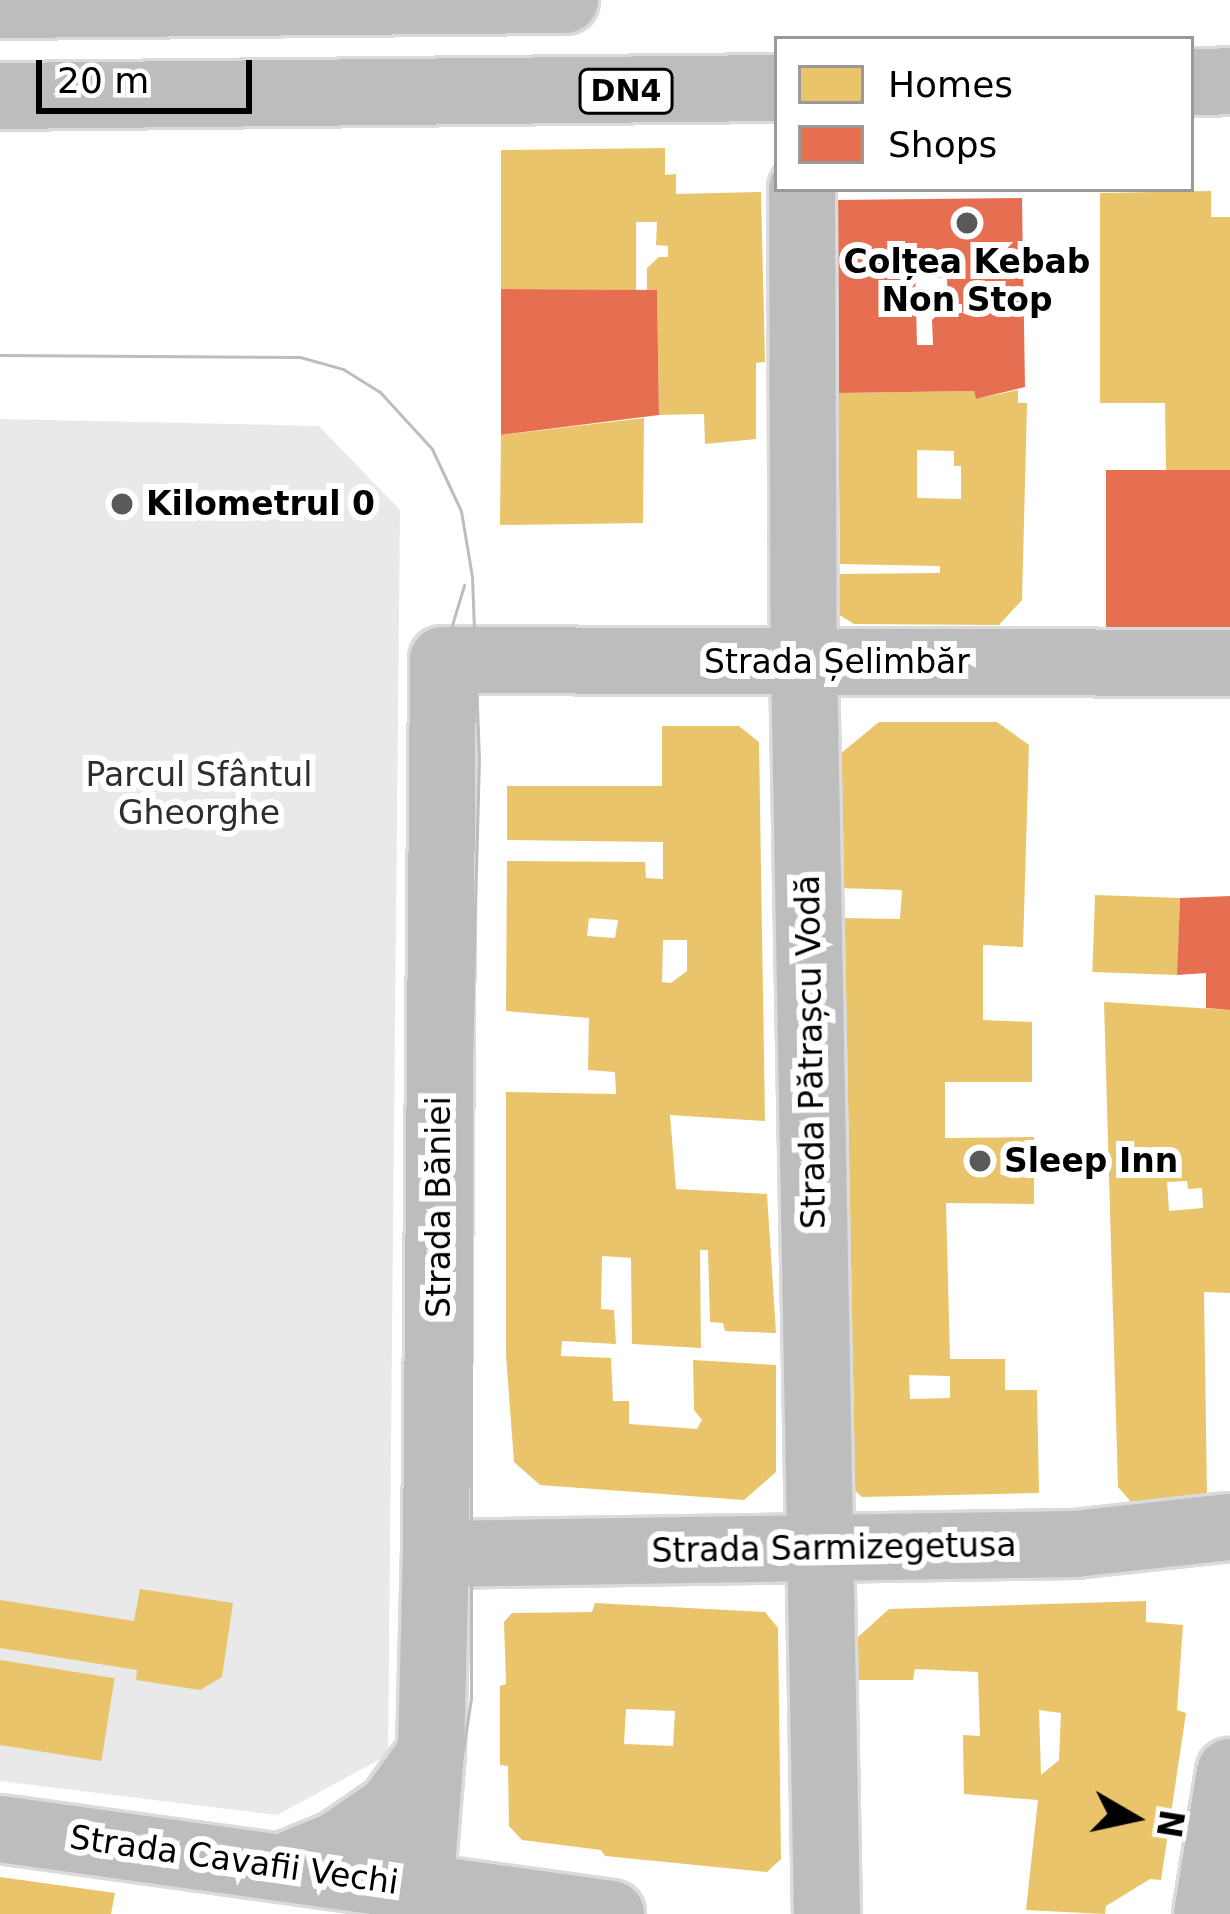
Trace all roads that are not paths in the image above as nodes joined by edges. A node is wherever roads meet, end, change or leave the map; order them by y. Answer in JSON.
{"nodes":[{"id":1,"x":565,"y":0,"type":"edge"},
{"id":2,"x":0,"y":5,"type":"edge"},
{"id":3,"x":1230,"y":81,"type":"edge"},
{"id":4,"x":1194,"y":82,"type":"edge"},
{"id":5,"x":774,"y":88,"type":"edge"},
{"id":6,"x":0,"y":96,"type":"edge"},
{"id":7,"x":802,"y":192,"type":"edge"},
{"id":8,"x":443,"y":660,"type":"joint"},
{"id":9,"x":804,"y":662,"type":"junction"},
{"id":10,"x":1230,"y":663,"type":"edge"},
{"id":11,"x":1230,"y":1527,"type":"edge"},
{"id":12,"x":821,"y":1550,"type":"junction"},
{"id":13,"x":436,"y":1554,"type":"junction"},
{"id":14,"x":431,"y":1753,"type":"junction"},
{"id":15,"x":1230,"y":1772,"type":"edge"},
{"id":16,"x":0,"y":1829,"type":"edge"},
{"id":17,"x":285,"y":1866,"type":"junction"},
{"id":18,"x":420,"y":1899,"type":"edge"},
{"id":19,"x":611,"y":1914,"type":"edge"},
{"id":20,"x":827,"y":1914,"type":"edge"},
{"id":21,"x":1208,"y":1914,"type":"edge"}],
"edges":[{"from":1,"to":2,"type":"street"},
{"from":3,"to":4,"type":"street"},
{"from":5,"to":6,"type":"street","number":"DN4"},
{"from":7,"to":9,"type":"street","name":"Strada Pătrașcu Vodă"},
{"from":8,"to":9,"type":"street","name":"Strada Șelimbăr"},
{"from":8,"to":13,"type":"street","name":"Strada Băniei"},
{"from":9,"to":10,"type":"street","name":"Strada Șelimbăr"},
{"from":9,"to":12,"type":"street","name":"Strada Pătrașcu Vodă"},
{"from":11,"to":12,"type":"street","name":"Strada Sarmizegetusa"},
{"from":12,"to":13,"type":"street","name":"Strada Sarmizegetusa"},
{"from":12,"to":20,"type":"street","name":"Strada Pătrașcu Vodă"},
{"from":13,"to":14,"type":"street","name":"Strada Băniei"},
{"from":14,"to":17,"type":"street"},
{"from":14,"to":18,"type":"street","name":"Strada Băniei"},
{"from":15,"to":21,"type":"street"},
{"from":16,"to":17,"type":"street","name":"Strada Cavafii Vechi"},
{"from":17,"to":18,"type":"street","name":"Strada Cavafii Vechi"},
{"from":18,"to":19,"type":"street","name":"Strada Cavafii Vechi"}]}
